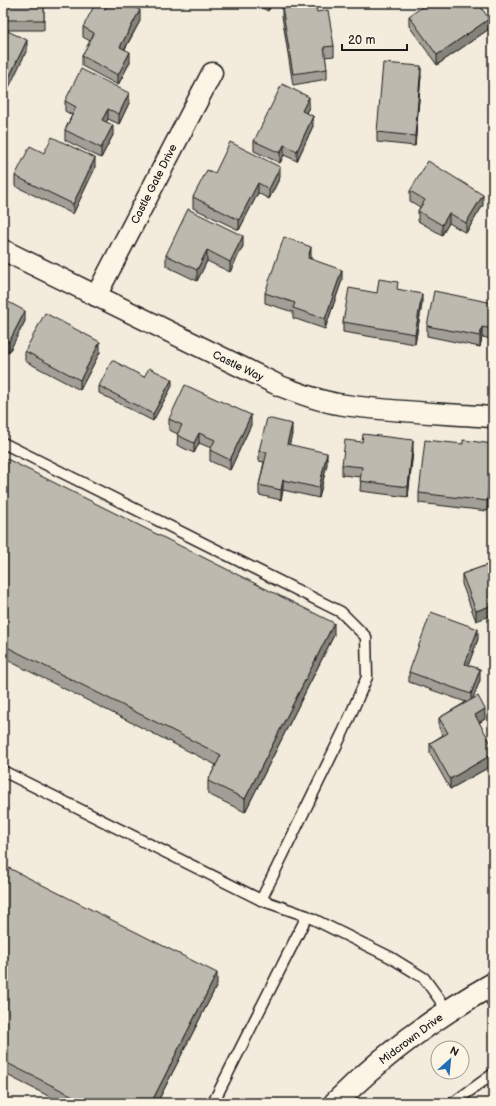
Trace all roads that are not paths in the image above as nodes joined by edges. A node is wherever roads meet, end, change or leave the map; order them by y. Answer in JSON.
{"nodes":[{"id":1,"x":212,"y":72,"type":"dead end"},
{"id":2,"x":3,"y":250,"type":"edge"},
{"id":3,"x":96,"y":296,"type":"junction"},
{"id":4,"x":493,"y":417,"type":"edge"},
{"id":5,"x":3,"y":443,"type":"edge"},
{"id":6,"x":3,"y":771,"type":"edge"},
{"id":7,"x":261,"y":900,"type":"junction"},
{"id":8,"x":307,"y":916,"type":"junction"},
{"id":9,"x":490,"y":992,"type":"edge"},
{"id":10,"x":448,"y":1011,"type":"junction"},
{"id":11,"x":493,"y":1074,"type":"edge"},
{"id":12,"x":213,"y":1103,"type":"edge"},
{"id":13,"x":336,"y":1103,"type":"edge"},
{"id":14,"x":453,"y":1103,"type":"edge"}],
"edges":[{"from":1,"to":3,"type":"street","name":"Castle Gate Drive"},
{"from":2,"to":3,"type":"street","name":"Castle Way"},
{"from":3,"to":4,"type":"street","name":"Castle Way"},
{"from":5,"to":7,"type":"lane"},
{"from":6,"to":7,"type":"lane"},
{"from":7,"to":8,"type":"lane"},
{"from":8,"to":10,"type":"lane"},
{"from":8,"to":12,"type":"lane"},
{"from":9,"to":10,"type":"street","name":"Midcrown Drive"},
{"from":10,"to":13,"type":"street","name":"Midcrown Drive"},
{"from":11,"to":14,"type":"lane"}]}
